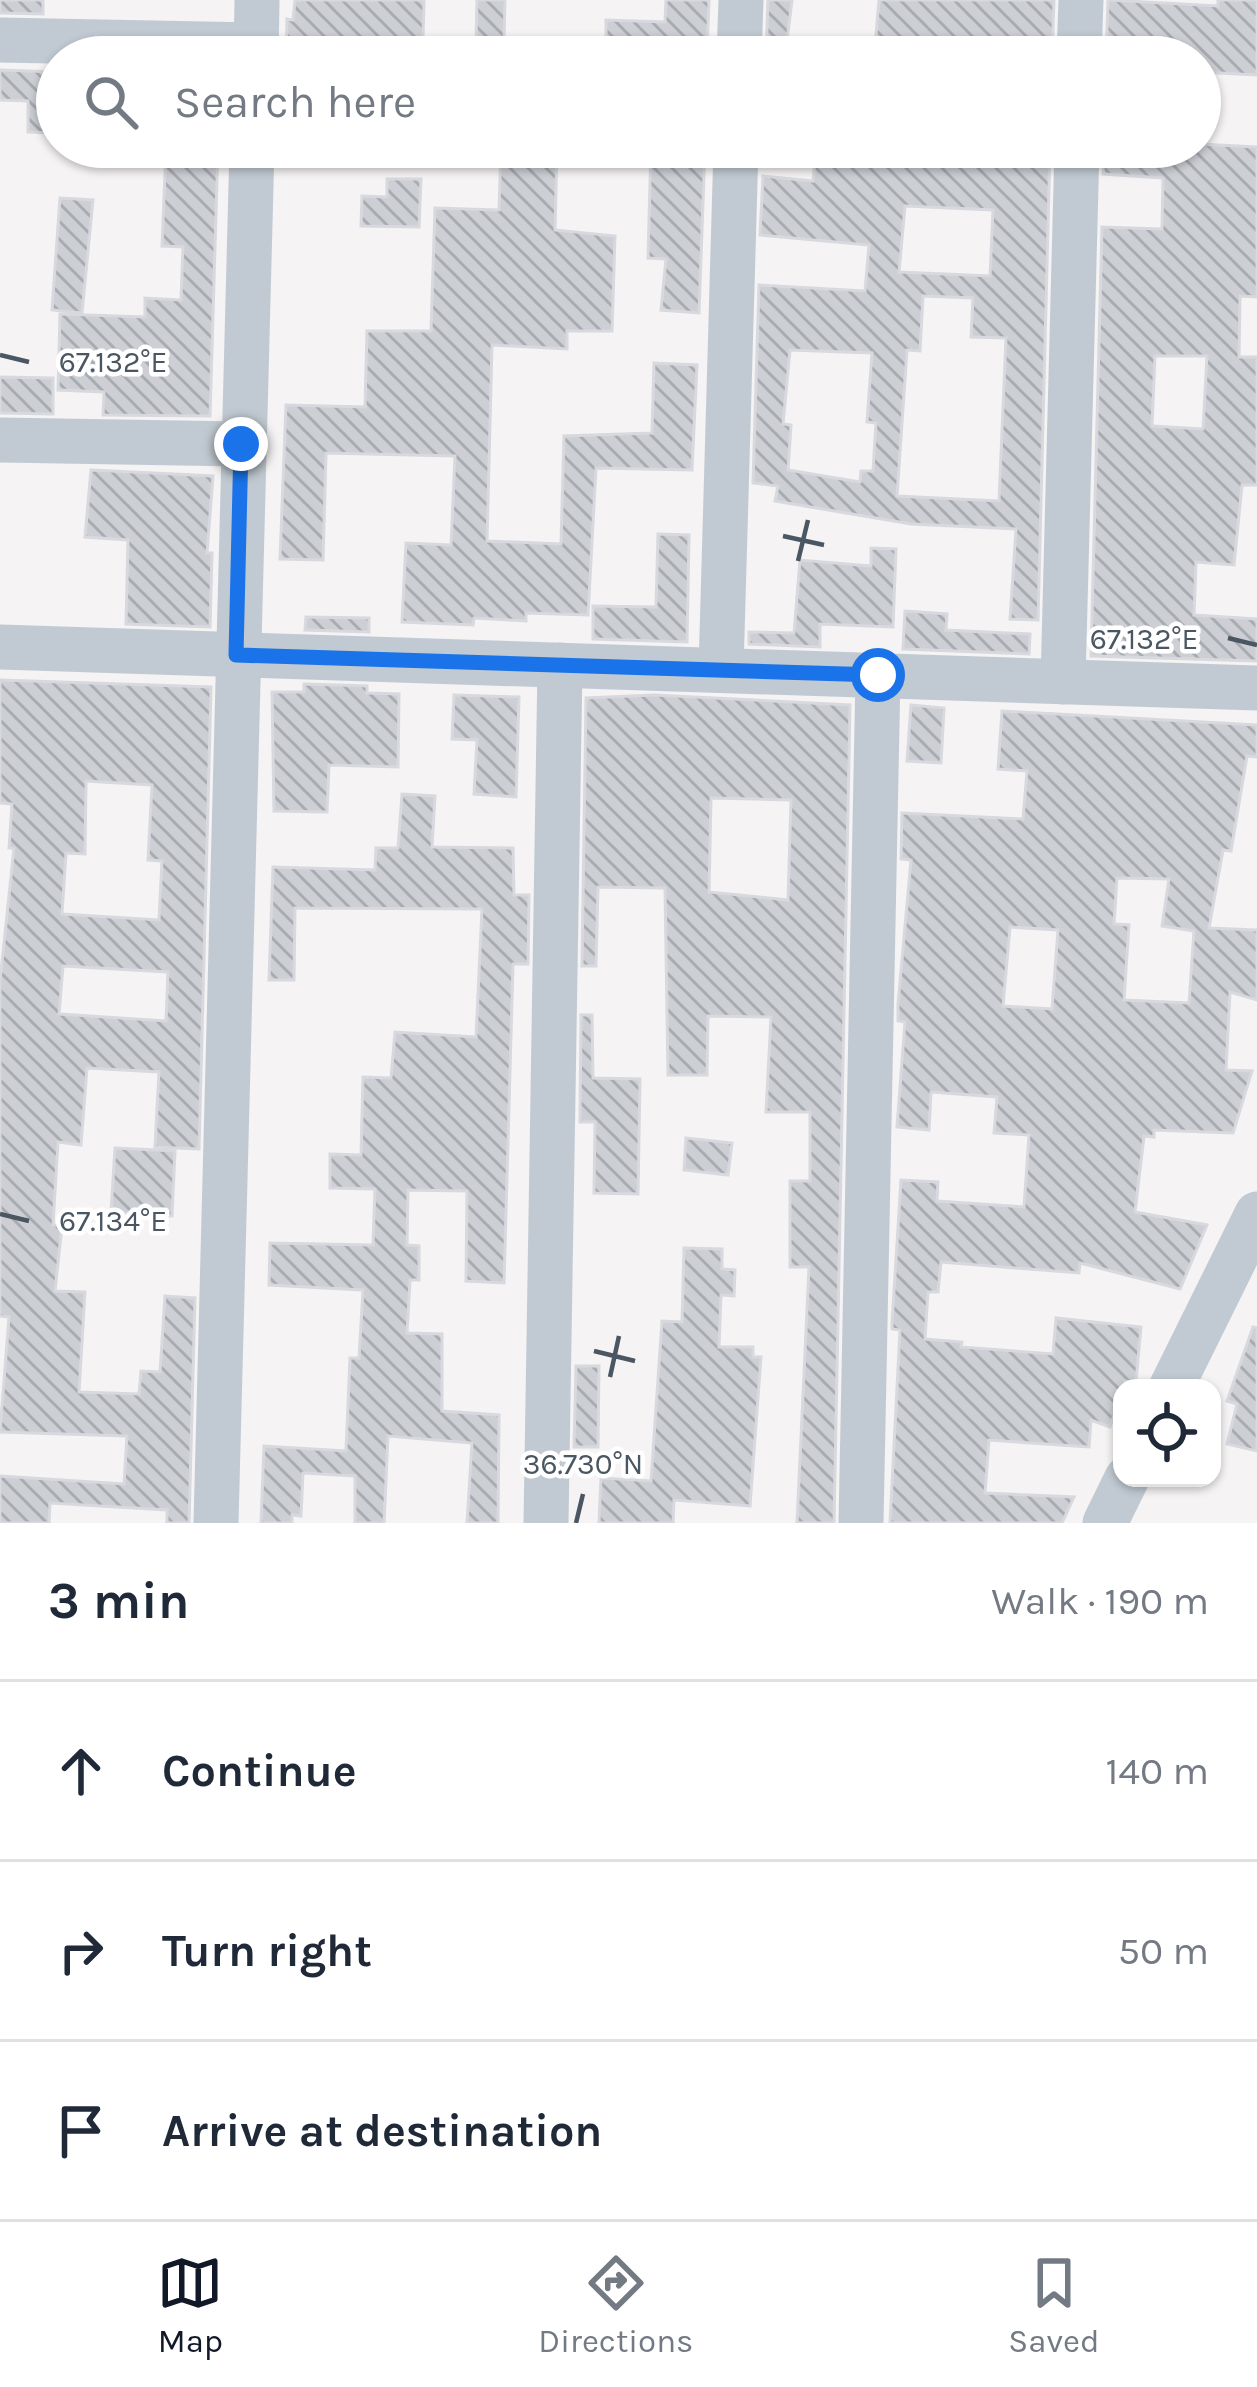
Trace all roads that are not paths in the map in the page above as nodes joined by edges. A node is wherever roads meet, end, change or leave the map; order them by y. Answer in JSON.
{"nodes":[{"id":1,"x":257,"y":0,"type":"edge"},
{"id":2,"x":740,"y":0,"type":"edge"},
{"id":3,"x":1081,"y":0,"type":"edge"},
{"id":4,"x":256,"y":36,"type":"edge"},
{"id":5,"x":739,"y":36,"type":"edge"},
{"id":6,"x":1080,"y":36,"type":"edge"},
{"id":7,"x":0,"y":40,"type":"edge"},
{"id":8,"x":36,"y":42,"type":"edge"},
{"id":9,"x":251,"y":168,"type":"edge"},
{"id":10,"x":735,"y":168,"type":"edge"},
{"id":11,"x":1076,"y":168,"type":"edge"},
{"id":12,"x":0,"y":440,"type":"edge"},
{"id":13,"x":241,"y":444,"type":"junction"},
{"id":14,"x":0,"y":647,"type":"edge"},
{"id":15,"x":236,"y":655,"type":"junction"},
{"id":16,"x":560,"y":665,"type":"junction"},
{"id":17,"x":721,"y":670,"type":"junction"},
{"id":18,"x":878,"y":675,"type":"junction"},
{"id":19,"x":1064,"y":682,"type":"junction"},
{"id":20,"x":1257,"y":688,"type":"edge"},
{"id":21,"x":1257,"y":1214,"type":"edge"},
{"id":22,"x":1175,"y":1379,"type":"edge"},
{"id":23,"x":1123,"y":1487,"type":"edge"},
{"id":24,"x":216,"y":1523,"type":"edge"},
{"id":25,"x":546,"y":1523,"type":"edge"},
{"id":26,"x":861,"y":1523,"type":"edge"},
{"id":27,"x":1105,"y":1523,"type":"edge"}],
"edges":[{"from":1,"to":4,"type":"street"},
{"from":2,"to":5,"type":"street"},
{"from":3,"to":6,"type":"street"},
{"from":7,"to":8,"type":"street"},
{"from":9,"to":13,"type":"street"},
{"from":10,"to":17,"type":"street"},
{"from":11,"to":19,"type":"street"},
{"from":12,"to":13,"type":"street"},
{"from":13,"to":15,"type":"street"},
{"from":14,"to":15,"type":"street"},
{"from":15,"to":16,"type":"street"},
{"from":15,"to":24,"type":"street"},
{"from":16,"to":17,"type":"street"},
{"from":16,"to":25,"type":"street"},
{"from":17,"to":18,"type":"street"},
{"from":18,"to":19,"type":"street"},
{"from":18,"to":26,"type":"street"},
{"from":19,"to":20,"type":"street"},
{"from":21,"to":22,"type":"street"},
{"from":23,"to":27,"type":"street"}]}
